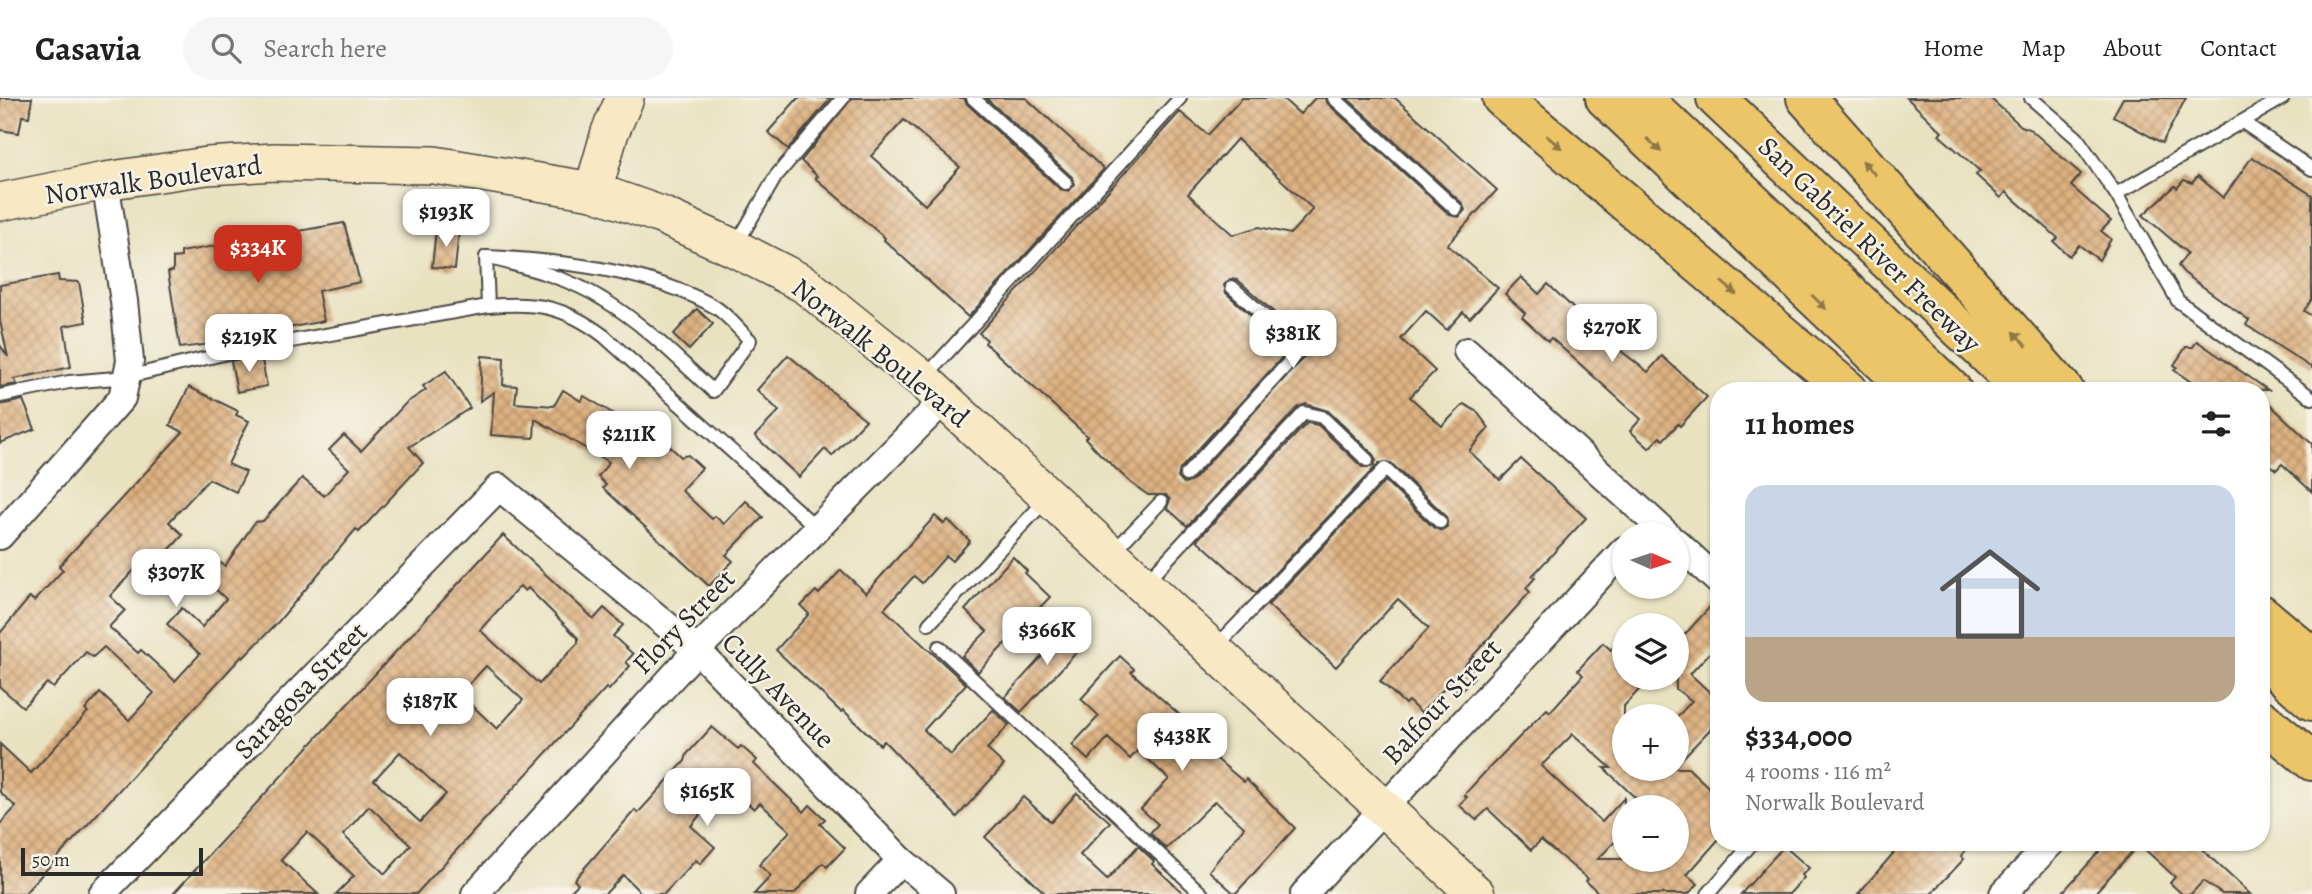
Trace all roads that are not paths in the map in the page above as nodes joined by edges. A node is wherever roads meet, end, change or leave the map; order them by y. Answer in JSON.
{"nodes":[{"id":1,"x":625,"y":98,"type":"edge"},
{"id":2,"x":843,"y":98,"type":"edge"},
{"id":3,"x":972,"y":98,"type":"edge"},
{"id":4,"x":1180,"y":98,"type":"edge"},
{"id":5,"x":1334,"y":98,"type":"edge"},
{"id":6,"x":1502,"y":98,"type":"edge"},
{"id":7,"x":1605,"y":98,"type":"edge"},
{"id":8,"x":1642,"y":98,"type":"edge"},
{"id":9,"x":1665,"y":98,"type":"edge"},
{"id":10,"x":1716,"y":98,"type":"edge"},
{"id":11,"x":1806,"y":98,"type":"edge"},
{"id":12,"x":2031,"y":98,"type":"edge"},
{"id":13,"x":2283,"y":98,"type":"edge"},
{"id":14,"x":2244,"y":123,"type":"junction"},
{"id":15,"x":2312,"y":169,"type":"edge"},
{"id":16,"x":104,"y":181,"type":"junction"},
{"id":17,"x":1066,"y":183,"type":"dead end"},
{"id":18,"x":593,"y":191,"type":"junction"},
{"id":19,"x":2116,"y":194,"type":"junction"},
{"id":20,"x":0,"y":202,"type":"edge"},
{"id":21,"x":1456,"y":209,"type":"dead end"},
{"id":22,"x":734,"y":248,"type":"junction"},
{"id":23,"x":486,"y":257,"type":"junction"},
{"id":24,"x":1232,"y":287,"type":"dead end"},
{"id":25,"x":488,"y":306,"type":"junction"},
{"id":26,"x":1467,"y":351,"type":"dead end"},
{"id":27,"x":127,"y":377,"type":"junction"},
{"id":28,"x":1839,"y":382,"type":"edge"},
{"id":29,"x":1904,"y":382,"type":"edge"},
{"id":30,"x":1944,"y":382,"type":"edge"},
{"id":31,"x":1966,"y":382,"type":"edge"},
{"id":32,"x":2016,"y":382,"type":"edge"},
{"id":33,"x":2057,"y":382,"type":"edge"},
{"id":34,"x":934,"y":389,"type":"junction"},
{"id":35,"x":0,"y":396,"type":"edge"},
{"id":36,"x":2312,"y":398,"type":"edge"},
{"id":37,"x":1367,"y":460,"type":"dead end"},
{"id":38,"x":1186,"y":475,"type":"dead end"},
{"id":39,"x":499,"y":487,"type":"joint"},
{"id":40,"x":1049,"y":497,"type":"junction"},
{"id":41,"x":1161,"y":502,"type":"dead end"},
{"id":42,"x":1440,"y":522,"type":"dead end"},
{"id":43,"x":1646,"y":522,"type":"edge"},
{"id":44,"x":817,"y":528,"type":"junction"},
{"id":45,"x":0,"y":536,"type":"edge"},
{"id":46,"x":1111,"y":554,"type":"junction"},
{"id":47,"x":1689,"y":554,"type":"edge"},
{"id":48,"x":1612,"y":563,"type":"edge"},
{"id":49,"x":1710,"y":574,"type":"edge"},
{"id":50,"x":1144,"y":585,"type":"junction"},
{"id":51,"x":2270,"y":622,"type":"edge"},
{"id":52,"x":929,"y":624,"type":"dead end"},
{"id":53,"x":939,"y":647,"type":"dead end"},
{"id":54,"x":697,"y":650,"type":"junction"},
{"id":55,"x":1213,"y":650,"type":"junction"},
{"id":56,"x":2312,"y":657,"type":"edge"},
{"id":57,"x":2270,"y":664,"type":"edge"},
{"id":58,"x":2270,"y":687,"type":"edge"},
{"id":59,"x":2312,"y":701,"type":"edge"},
{"id":60,"x":2312,"y":723,"type":"edge"},
{"id":61,"x":2270,"y":726,"type":"edge"},
{"id":62,"x":2312,"y":761,"type":"edge"},
{"id":63,"x":1384,"y":810,"type":"junction"},
{"id":64,"x":1745,"y":851,"type":"edge"},
{"id":65,"x":2044,"y":851,"type":"edge"},
{"id":66,"x":901,"y":859,"type":"junction"},
{"id":67,"x":102,"y":894,"type":"edge"},
{"id":68,"x":475,"y":894,"type":"edge"},
{"id":69,"x":869,"y":894,"type":"edge"},
{"id":70,"x":941,"y":894,"type":"edge"},
{"id":71,"x":1202,"y":894,"type":"edge"},
{"id":72,"x":1304,"y":894,"type":"edge"},
{"id":73,"x":1476,"y":894,"type":"edge"},
{"id":74,"x":1708,"y":894,"type":"edge"},
{"id":75,"x":2003,"y":894,"type":"edge"}],
"edges":[{"from":1,"to":18,"type":"main road"},
{"from":2,"to":22,"type":"lane"},
{"from":3,"to":17,"type":"lane"},
{"from":4,"to":34,"type":"lane"},
{"from":5,"to":21,"type":"lane"},
{"from":6,"to":28,"type":"highway","one_way":true},
{"from":7,"to":29,"type":"highway","one_way":true},
{"from":8,"to":30,"type":"highway"},
{"from":9,"to":31,"type":"highway"},
{"from":10,"to":32,"type":"highway","name":"San Gabriel River Freeway"},
{"from":33,"to":11,"type":"highway","one_way":true},
{"from":12,"to":19,"type":"lane"},
{"from":13,"to":14,"type":"lane"},
{"from":14,"to":15,"type":"lane"},
{"from":14,"to":19,"type":"lane"},
{"from":16,"to":18,"type":"main road","name":"Norwalk Boulevard"},
{"from":16,"to":20,"type":"main road","name":"Norwalk Boulevard"},
{"from":16,"to":27,"type":"street"},
{"from":18,"to":22,"type":"main road","name":"Norwalk Boulevard"},
{"from":19,"to":36,"type":"lane"},
{"from":22,"to":34,"type":"main road","name":"Norwalk Boulevard"},
{"from":23,"to":23,"type":"lane"},
{"from":23,"to":25,"type":"lane"},
{"from":24,"to":38,"type":"lane"},
{"from":25,"to":27,"type":"lane"},
{"from":25,"to":44,"type":"lane"},
{"from":26,"to":43,"type":"street"},
{"from":27,"to":35,"type":"lane"},
{"from":27,"to":45,"type":"street"},
{"from":34,"to":40,"type":"main road","name":"Norwalk Boulevard"},
{"from":34,"to":44,"type":"street","name":"Flory Street"},
{"from":37,"to":50,"type":"lane"},
{"from":39,"to":54,"type":"street","name":"Cully Avenue"},
{"from":39,"to":67,"type":"street","name":"Saragosa Street"},
{"from":40,"to":46,"type":"main road","name":"Norwalk Boulevard"},
{"from":40,"to":52,"type":"lane"},
{"from":41,"to":46,"type":"lane"},
{"from":42,"to":55,"type":"lane"},
{"from":44,"to":54,"type":"street","name":"Flory Street"},
{"from":46,"to":50,"type":"main road","name":"Norwalk Boulevard"},
{"from":47,"to":49,"type":"street"},
{"from":48,"to":63,"type":"street","name":"Balfour Street"},
{"from":50,"to":55,"type":"main road","name":"Norwalk Boulevard"},
{"from":51,"to":56,"type":"highway"},
{"from":53,"to":71,"type":"lane"},
{"from":54,"to":66,"type":"street","name":"Cully Avenue"},
{"from":54,"to":68,"type":"street","name":"Flory Street"},
{"from":55,"to":63,"type":"main road","name":"Norwalk Boulevard"},
{"from":57,"to":59,"type":"highway"},
{"from":58,"to":60,"type":"highway"},
{"from":61,"to":62,"type":"highway"},
{"from":63,"to":72,"type":"street","name":"Balfour Street"},
{"from":63,"to":73,"type":"main road","name":"Norwalk Boulevard"},
{"from":64,"to":74,"type":"lane"},
{"from":65,"to":75,"type":"street"},
{"from":66,"to":69,"type":"street"},
{"from":66,"to":70,"type":"street","name":"Cully Avenue"}]}
